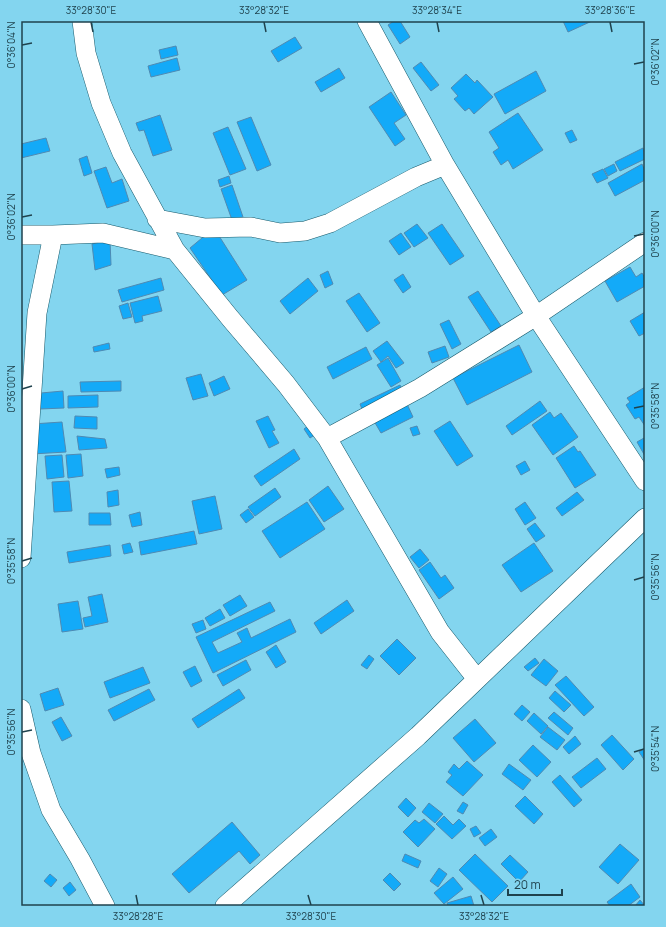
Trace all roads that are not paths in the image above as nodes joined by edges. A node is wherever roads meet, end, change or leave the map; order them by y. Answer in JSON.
{"nodes":[{"id":1,"x":82,"y":21,"type":"edge"},
{"id":2,"x":367,"y":21,"type":"edge"},
{"id":3,"x":445,"y":165,"type":"junction"},
{"id":4,"x":157,"y":218,"type":"junction"},
{"id":5,"x":21,"y":235,"type":"edge"},
{"id":6,"x":53,"y":235,"type":"junction"},
{"id":7,"x":645,"y":242,"type":"edge"},
{"id":8,"x":175,"y":250,"type":"junction"},
{"id":9,"x":536,"y":316,"type":"junction"},
{"id":10,"x":326,"y":438,"type":"junction"},
{"id":11,"x":645,"y":481,"type":"edge"},
{"id":12,"x":645,"y":518,"type":"edge"},
{"id":13,"x":21,"y":558,"type":"edge"},
{"id":14,"x":477,"y":678,"type":"junction"},
{"id":15,"x":21,"y":709,"type":"edge"},
{"id":16,"x":105,"y":906,"type":"edge"},
{"id":17,"x":225,"y":906,"type":"edge"}],
"edges":[{"from":1,"to":4,"type":"street"},
{"from":2,"to":3,"type":"street"},
{"from":3,"to":4,"type":"street"},
{"from":3,"to":9,"type":"street"},
{"from":4,"to":8,"type":"street"},
{"from":5,"to":6,"type":"street"},
{"from":6,"to":8,"type":"street"},
{"from":6,"to":13,"type":"street"},
{"from":7,"to":9,"type":"street"},
{"from":8,"to":10,"type":"street"},
{"from":9,"to":10,"type":"street"},
{"from":9,"to":11,"type":"street"},
{"from":10,"to":14,"type":"street"},
{"from":12,"to":14,"type":"street"},
{"from":14,"to":17,"type":"street"},
{"from":15,"to":16,"type":"street"}]}
